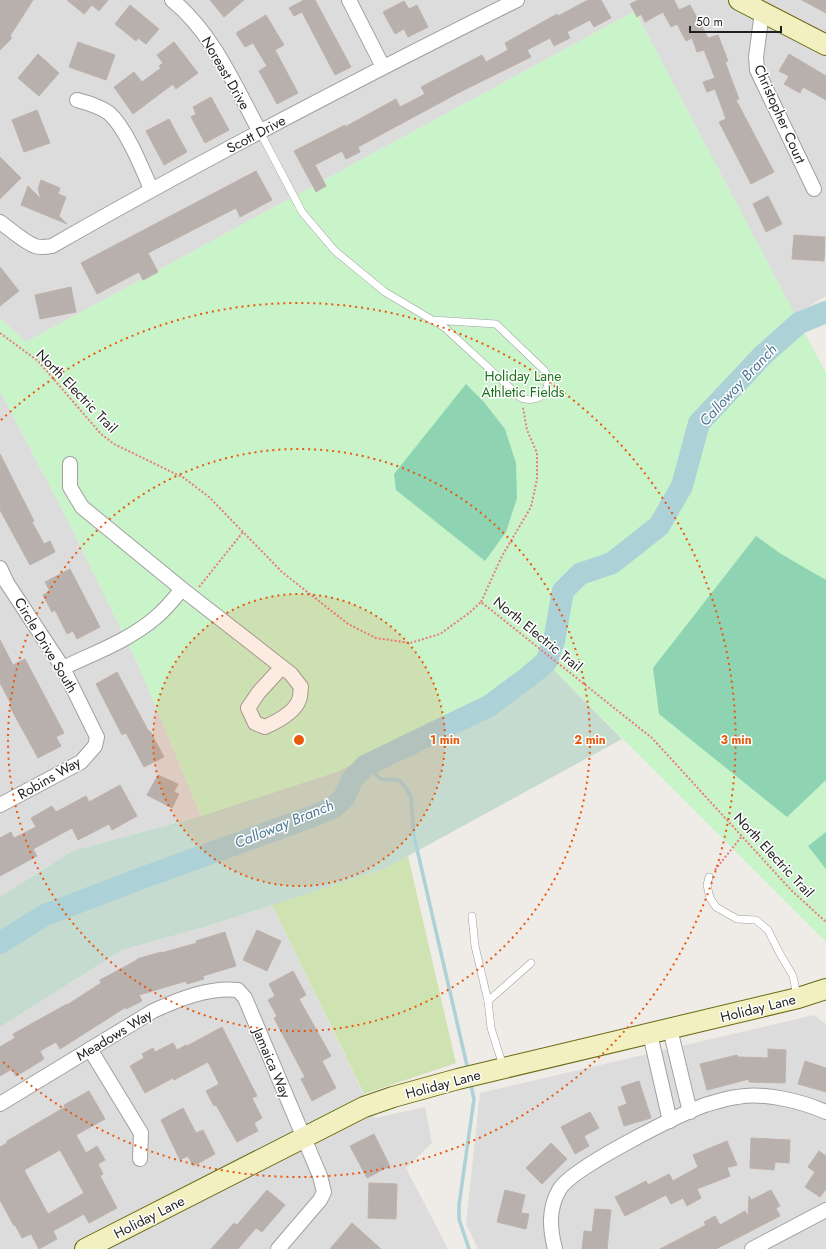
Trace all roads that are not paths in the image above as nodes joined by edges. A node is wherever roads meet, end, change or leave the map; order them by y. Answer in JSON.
{"nodes":[{"id":1,"x":172,"y":0,"type":"edge"},
{"id":2,"x":349,"y":0,"type":"edge"},
{"id":3,"x":517,"y":0,"type":"edge"},
{"id":4,"x":739,"y":0,"type":"edge"},
{"id":5,"x":762,"y":12,"type":"junction"},
{"id":6,"x":826,"y":45,"type":"edge"},
{"id":7,"x":383,"y":67,"type":"junction"},
{"id":8,"x":77,"y":100,"type":"dead end"},
{"id":9,"x":260,"y":132,"type":"junction"},
{"id":10,"x":151,"y":189,"type":"junction"},
{"id":11,"x":814,"y":189,"type":"dead end"},
{"id":12,"x":0,"y":222,"type":"edge"},
{"id":13,"x":432,"y":320,"type":"junction"},
{"id":14,"x":70,"y":464,"type":"dead end"},
{"id":15,"x":0,"y":568,"type":"edge"},
{"id":16,"x":187,"y":593,"type":"junction"},
{"id":17,"x":282,"y":667,"type":"dead end"},
{"id":18,"x":63,"y":668,"type":"junction"},
{"id":19,"x":95,"y":746,"type":"joint"},
{"id":20,"x":0,"y":805,"type":"edge"},
{"id":21,"x":709,"y":877,"type":"road end"},
{"id":22,"x":472,"y":916,"type":"dead end"},
{"id":23,"x":531,"y":963,"type":"dead end"},
{"id":24,"x":826,"y":989,"type":"edge"},
{"id":25,"x":238,"y":990,"type":"joint"},
{"id":26,"x":798,"y":998,"type":"junction"},
{"id":27,"x":488,"y":1002,"type":"junction"},
{"id":28,"x":670,"y":1029,"type":"junction"},
{"id":29,"x":650,"y":1034,"type":"junction"},
{"id":30,"x":90,"y":1048,"type":"junction"},
{"id":31,"x":503,"y":1068,"type":"junction"},
{"id":32,"x":0,"y":1104,"type":"edge"},
{"id":33,"x":690,"y":1112,"type":"junction"},
{"id":34,"x":826,"y":1112,"type":"edge"},
{"id":35,"x":670,"y":1121,"type":"junction"},
{"id":36,"x":304,"y":1139,"type":"junction"},
{"id":37,"x":140,"y":1159,"type":"dead end"},
{"id":38,"x":826,"y":1210,"type":"edge"},
{"id":39,"x":86,"y":1249,"type":"edge"},
{"id":40,"x":278,"y":1249,"type":"edge"},
{"id":41,"x":555,"y":1249,"type":"edge"},
{"id":42,"x":752,"y":1249,"type":"edge"}],
"edges":[{"from":1,"to":9,"type":"street","name":"Noreast Drive"},
{"from":2,"to":7,"type":"street"},
{"from":3,"to":7,"type":"street","name":"Scott Drive"},
{"from":4,"to":5,"type":"street"},
{"from":5,"to":6,"type":"street"},
{"from":5,"to":11,"type":"street","name":"Christopher Court"},
{"from":7,"to":9,"type":"street","name":"Scott Drive"},
{"from":8,"to":10,"type":"street"},
{"from":9,"to":10,"type":"street","name":"Scott Drive"},
{"from":9,"to":13,"type":"lane"},
{"from":10,"to":12,"type":"street","name":"Scott Drive"},
{"from":13,"to":13,"type":"lane"},
{"from":14,"to":16,"type":"street"},
{"from":15,"to":18,"type":"street","name":"Circle Drive South"},
{"from":16,"to":17,"type":"street"},
{"from":16,"to":18,"type":"street"},
{"from":18,"to":19,"type":"street","name":"Circle Drive South"},
{"from":19,"to":20,"type":"street","name":"Robins Way"},
{"from":21,"to":26,"type":"lane"},
{"from":22,"to":27,"type":"lane"},
{"from":23,"to":27,"type":"lane"},
{"from":24,"to":26,"type":"street","name":"Holiday Lane"},
{"from":25,"to":30,"type":"street","name":"Meadows Way"},
{"from":25,"to":36,"type":"street","name":"Jamaica Way"},
{"from":26,"to":28,"type":"street","name":"Holiday Lane"},
{"from":27,"to":31,"type":"lane"},
{"from":28,"to":29,"type":"street","name":"Holiday Lane"},
{"from":28,"to":33,"type":"street"},
{"from":29,"to":31,"type":"street","name":"Holiday Lane"},
{"from":29,"to":35,"type":"street"},
{"from":30,"to":32,"type":"street","name":"Meadows Way"},
{"from":30,"to":37,"type":"street"},
{"from":31,"to":36,"type":"street","name":"Holiday Lane"},
{"from":33,"to":34,"type":"street"},
{"from":33,"to":35,"type":"street"},
{"from":35,"to":41,"type":"street"},
{"from":36,"to":39,"type":"street","name":"Holiday Lane"},
{"from":36,"to":40,"type":"street","name":"Jamaica Way"},
{"from":38,"to":42,"type":"street"}]}
